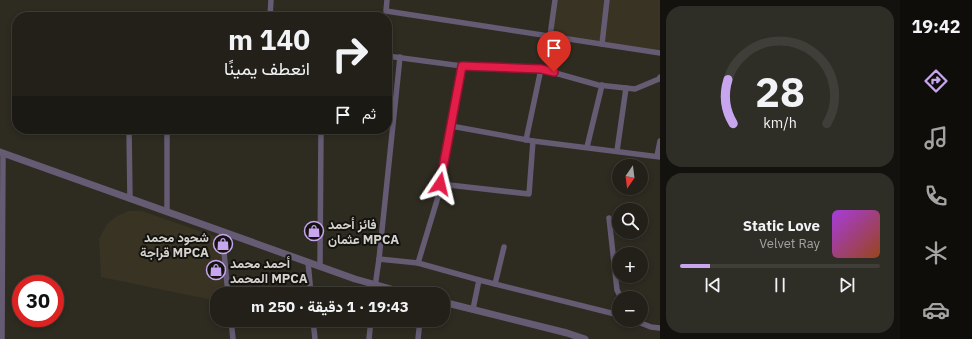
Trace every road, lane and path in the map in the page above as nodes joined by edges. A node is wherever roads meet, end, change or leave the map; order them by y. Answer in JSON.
{"nodes":[{"id":1,"x":271,"y":0,"type":"edge"},
{"id":2,"x":387,"y":0,"type":"edge"},
{"id":3,"x":555,"y":0,"type":"edge"},
{"id":4,"x":607,"y":0,"type":"edge"},
{"id":5,"x":270,"y":12,"type":"edge"},
{"id":6,"x":550,"y":36,"type":"junction"},
{"id":7,"x":602,"y":44,"type":"junction"},
{"id":8,"x":660,"y":53,"type":"edge"},
{"id":9,"x":392,"y":56,"type":"edge"},
{"id":10,"x":400,"y":57,"type":"junction"},
{"id":11,"x":462,"y":66,"type":"junction"},
{"id":12,"x":541,"y":69,"type":"junction"},
{"id":13,"x":660,"y":79,"type":"edge"},
{"id":14,"x":602,"y":85,"type":"junction"},
{"id":15,"x":626,"y":88,"type":"junction"},
{"id":16,"x":451,"y":126,"type":"junction"},
{"id":17,"x":129,"y":134,"type":"edge"},
{"id":18,"x":167,"y":134,"type":"edge"},
{"id":19,"x":321,"y":134,"type":"edge"},
{"id":20,"x":392,"y":134,"type":"edge"},
{"id":21,"x":392,"y":134,"type":"edge"},
{"id":22,"x":526,"y":140,"type":"junction"},
{"id":23,"x":533,"y":141,"type":"junction"},
{"id":24,"x":660,"y":141,"type":"edge"},
{"id":25,"x":588,"y":147,"type":"junction"},
{"id":26,"x":617,"y":151,"type":"junction"},
{"id":27,"x":2,"y":153,"type":"edge"},
{"id":28,"x":659,"y":157,"type":"edge"},
{"id":29,"x":440,"y":184,"type":"junction"},
{"id":30,"x":130,"y":199,"type":"junction"},
{"id":31,"x":167,"y":212,"type":"junction"},
{"id":32,"x":609,"y":218,"type":"dead end"},
{"id":33,"x":222,"y":232,"type":"junction"},
{"id":34,"x":504,"y":247,"type":"dead end"},
{"id":35,"x":379,"y":259,"type":"junction"},
{"id":36,"x":308,"y":262,"type":"junction"},
{"id":37,"x":418,"y":263,"type":"junction"},
{"id":38,"x":320,"y":266,"type":"junction"},
{"id":39,"x":479,"y":280,"type":"junction"},
{"id":40,"x":495,"y":284,"type":"junction"},
{"id":41,"x":375,"y":285,"type":"junction"},
{"id":42,"x":227,"y":287,"type":"edge"},
{"id":43,"x":310,"y":287,"type":"edge"},
{"id":44,"x":383,"y":287,"type":"edge"},
{"id":45,"x":618,"y":291,"type":"edge"},
{"id":46,"x":450,"y":304,"type":"edge"},
{"id":47,"x":474,"y":310,"type":"junction"},
{"id":48,"x":612,"y":313,"type":"edge"},
{"id":49,"x":648,"y":326,"type":"edge"},
{"id":50,"x":232,"y":327,"type":"edge"},
{"id":51,"x":314,"y":327,"type":"edge"},
{"id":52,"x":370,"y":327,"type":"edge"},
{"id":53,"x":419,"y":327,"type":"edge"},
{"id":54,"x":660,"y":328,"type":"edge"},
{"id":55,"x":2,"y":339,"type":"edge"},
{"id":56,"x":233,"y":339,"type":"edge"},
{"id":57,"x":315,"y":339,"type":"edge"},
{"id":58,"x":369,"y":339,"type":"edge"},
{"id":59,"x":418,"y":339,"type":"edge"},
{"id":60,"x":586,"y":339,"type":"edge"}],
"edges":[{"from":1,"to":5,"type":"street"},
{"from":2,"to":6,"type":"street"},
{"from":3,"to":6,"type":"street"},
{"from":4,"to":7,"type":"street"},
{"from":6,"to":7,"type":"street"},
{"from":7,"to":8,"type":"street"},
{"from":9,"to":10,"type":"street"},
{"from":10,"to":11,"type":"street"},
{"from":10,"to":20,"type":"street"},
{"from":11,"to":12,"type":"street"},
{"from":11,"to":16,"type":"street"},
{"from":12,"to":14,"type":"street"},
{"from":12,"to":22,"type":"street"},
{"from":13,"to":15,"type":"street"},
{"from":14,"to":15,"type":"street"},
{"from":14,"to":25,"type":"street"},
{"from":15,"to":26,"type":"street"},
{"from":16,"to":22,"type":"street"},
{"from":16,"to":29,"type":"street"},
{"from":17,"to":30,"type":"street"},
{"from":18,"to":31,"type":"street"},
{"from":19,"to":38,"type":"street"},
{"from":21,"to":35,"type":"street"},
{"from":22,"to":23,"type":"street"},
{"from":23,"to":25,"type":"street"},
{"from":23,"to":29,"type":"street"},
{"from":24,"to":28,"type":"street"},
{"from":25,"to":26,"type":"street"},
{"from":26,"to":28,"type":"street"},
{"from":27,"to":30,"type":"street"},
{"from":27,"to":55,"type":"street"},
{"from":29,"to":37,"type":"street"},
{"from":30,"to":31,"type":"street"},
{"from":31,"to":33,"type":"street"},
{"from":32,"to":45,"type":"street"},
{"from":33,"to":36,"type":"street"},
{"from":33,"to":42,"type":"street"},
{"from":34,"to":40,"type":"street"},
{"from":35,"to":37,"type":"street"},
{"from":35,"to":41,"type":"street"},
{"from":36,"to":38,"type":"street"},
{"from":36,"to":43,"type":"street"},
{"from":37,"to":39,"type":"street"},
{"from":38,"to":41,"type":"street"},
{"from":39,"to":40,"type":"street"},
{"from":39,"to":47,"type":"street"},
{"from":40,"to":48,"type":"street"},
{"from":41,"to":44,"type":"street"},
{"from":46,"to":47,"type":"street"},
{"from":47,"to":60,"type":"street"},
{"from":49,"to":54,"type":"street"},
{"from":50,"to":56,"type":"street"},
{"from":51,"to":57,"type":"street"},
{"from":52,"to":58,"type":"street"},
{"from":53,"to":59,"type":"street"}]}
